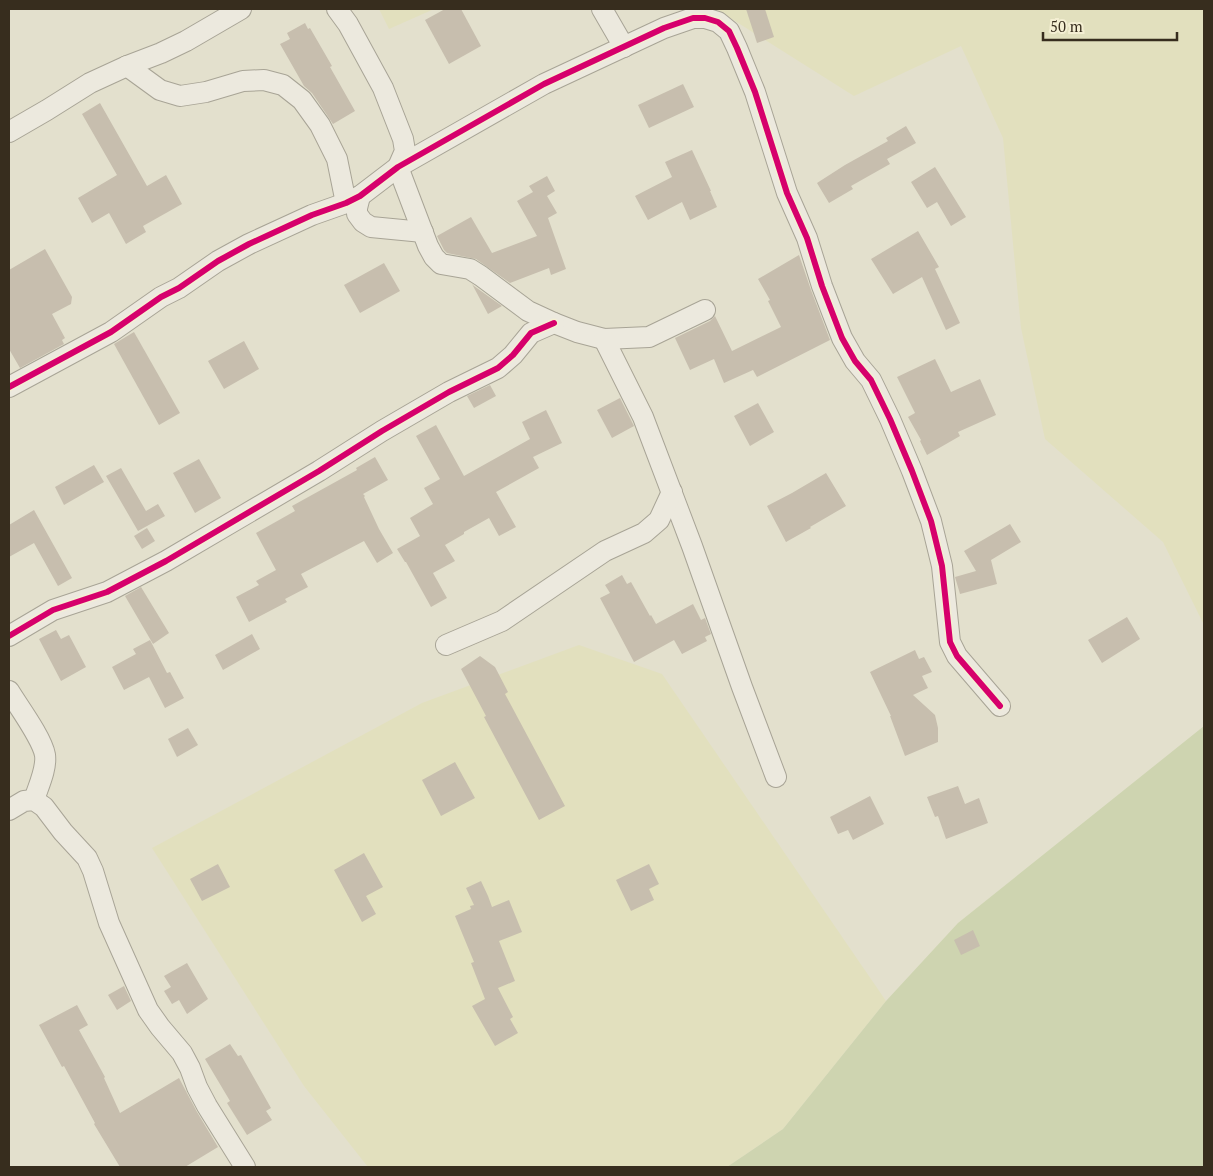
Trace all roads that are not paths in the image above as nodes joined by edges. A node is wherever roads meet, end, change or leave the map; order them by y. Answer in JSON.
{"nodes":[{"id":1,"x":241,"y":9,"type":"edge"},
{"id":2,"x":337,"y":9,"type":"edge"},
{"id":3,"x":602,"y":9,"type":"edge"},
{"id":4,"x":624,"y":47,"type":"junction"},
{"id":5,"x":127,"y":66,"type":"junction"},
{"id":6,"x":9,"y":132,"type":"edge"},
{"id":7,"x":398,"y":167,"type":"junction"},
{"id":8,"x":353,"y":199,"type":"junction"},
{"id":9,"x":422,"y":232,"type":"junction"},
{"id":10,"x":705,"y":310,"type":"dead end"},
{"id":11,"x":528,"y":311,"type":"junction"},
{"id":12,"x":554,"y":323,"type":"junction"},
{"id":13,"x":531,"y":333,"type":"junction"},
{"id":14,"x":604,"y":339,"type":"junction"},
{"id":15,"x":9,"y":387,"type":"edge"},
{"id":16,"x":672,"y":492,"type":"junction"},
{"id":17,"x":9,"y":636,"type":"edge"},
{"id":18,"x":446,"y":645,"type":"dead end"},
{"id":19,"x":9,"y":691,"type":"edge"},
{"id":20,"x":1000,"y":706,"type":"dead end"},
{"id":21,"x":776,"y":778,"type":"dead end"},
{"id":22,"x":34,"y":800,"type":"junction"},
{"id":23,"x":9,"y":810,"type":"edge"},
{"id":24,"x":245,"y":1167,"type":"edge"}],
"edges":[{"from":1,"to":5,"type":"street"},
{"from":2,"to":7,"type":"street"},
{"from":3,"to":4,"type":"street"},
{"from":4,"to":7,"type":"street"},
{"from":4,"to":20,"type":"street"},
{"from":5,"to":6,"type":"street"},
{"from":5,"to":8,"type":"street"},
{"from":7,"to":8,"type":"street"},
{"from":7,"to":9,"type":"street"},
{"from":8,"to":9,"type":"street"},
{"from":8,"to":15,"type":"street"},
{"from":9,"to":11,"type":"street"},
{"from":10,"to":14,"type":"street"},
{"from":11,"to":12,"type":"street"},
{"from":11,"to":13,"type":"street"},
{"from":12,"to":13,"type":"street"},
{"from":12,"to":14,"type":"street"},
{"from":13,"to":17,"type":"street"},
{"from":14,"to":16,"type":"street"},
{"from":16,"to":18,"type":"street"},
{"from":16,"to":21,"type":"street"},
{"from":19,"to":22,"type":"street"},
{"from":22,"to":23,"type":"street"},
{"from":22,"to":24,"type":"street"}]}
